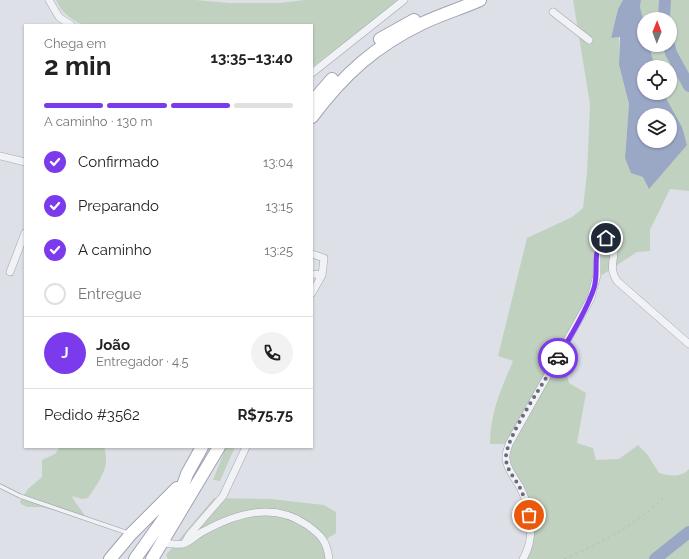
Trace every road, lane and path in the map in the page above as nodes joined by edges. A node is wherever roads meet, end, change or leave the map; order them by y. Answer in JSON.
{"nodes":[{"id":1,"x":49,"y":0,"type":"edge"},
{"id":2,"x":404,"y":0,"type":"edge"},
{"id":3,"x":459,"y":0,"type":"edge"},
{"id":4,"x":480,"y":0,"type":"edge"},
{"id":5,"x":553,"y":12,"type":"dead end"},
{"id":6,"x":70,"y":24,"type":"edge"},
{"id":7,"x":589,"y":40,"type":"dead end"},
{"id":8,"x":313,"y":72,"type":"edge"},
{"id":9,"x":313,"y":101,"type":"edge"},
{"id":10,"x":313,"y":116,"type":"edge"},
{"id":11,"x":0,"y":156,"type":"edge"},
{"id":12,"x":24,"y":162,"type":"edge"},
{"id":13,"x":24,"y":236,"type":"edge"},
{"id":14,"x":313,"y":254,"type":"edge"},
{"id":15,"x":10,"y":272,"type":"dead end"},
{"id":16,"x":313,"y":274,"type":"edge"},
{"id":17,"x":322,"y":275,"type":"junction"},
{"id":18,"x":313,"y":291,"type":"edge"},
{"id":19,"x":689,"y":344,"type":"edge"},
{"id":20,"x":201,"y":448,"type":"edge"},
{"id":21,"x":218,"y":448,"type":"edge"},
{"id":22,"x":246,"y":448,"type":"edge"},
{"id":23,"x":187,"y":474,"type":"junction"},
{"id":24,"x":0,"y":486,"type":"edge"},
{"id":25,"x":664,"y":497,"type":"dead end"},
{"id":26,"x":131,"y":534,"type":"junction"},
{"id":27,"x":162,"y":544,"type":"junction"},
{"id":28,"x":184,"y":544,"type":"junction"},
{"id":29,"x":110,"y":559,"type":"edge"},
{"id":30,"x":135,"y":559,"type":"edge"},
{"id":31,"x":152,"y":559,"type":"edge"},
{"id":32,"x":329,"y":559,"type":"edge"},
{"id":33,"x":523,"y":559,"type":"edge"},
{"id":34,"x":564,"y":559,"type":"edge"}],
"edges":[{"from":1,"to":6,"type":"street"},
{"from":2,"to":8,"type":"street"},
{"from":3,"to":9,"type":"main road"},
{"from":4,"to":10,"type":"main road"},
{"from":5,"to":7,"type":"street"},
{"from":11,"to":12,"type":"street"},
{"from":13,"to":15,"type":"street"},
{"from":14,"to":17,"type":"street"},
{"from":16,"to":17,"type":"street"},
{"from":17,"to":18,"type":"street"},
{"from":19,"to":33,"type":"street"},
{"from":20,"to":23,"type":"main road"},
{"from":21,"to":27,"type":"main road"},
{"from":22,"to":28,"type":"street"},
{"from":23,"to":26,"type":"main road"},
{"from":23,"to":30,"type":"main road"},
{"from":24,"to":26,"type":"lane"},
{"from":25,"to":34,"type":"path"},
{"from":26,"to":29,"type":"main road"},
{"from":27,"to":28,"type":"street"},
{"from":27,"to":31,"type":"main road"},
{"from":28,"to":32,"type":"street"}]}
